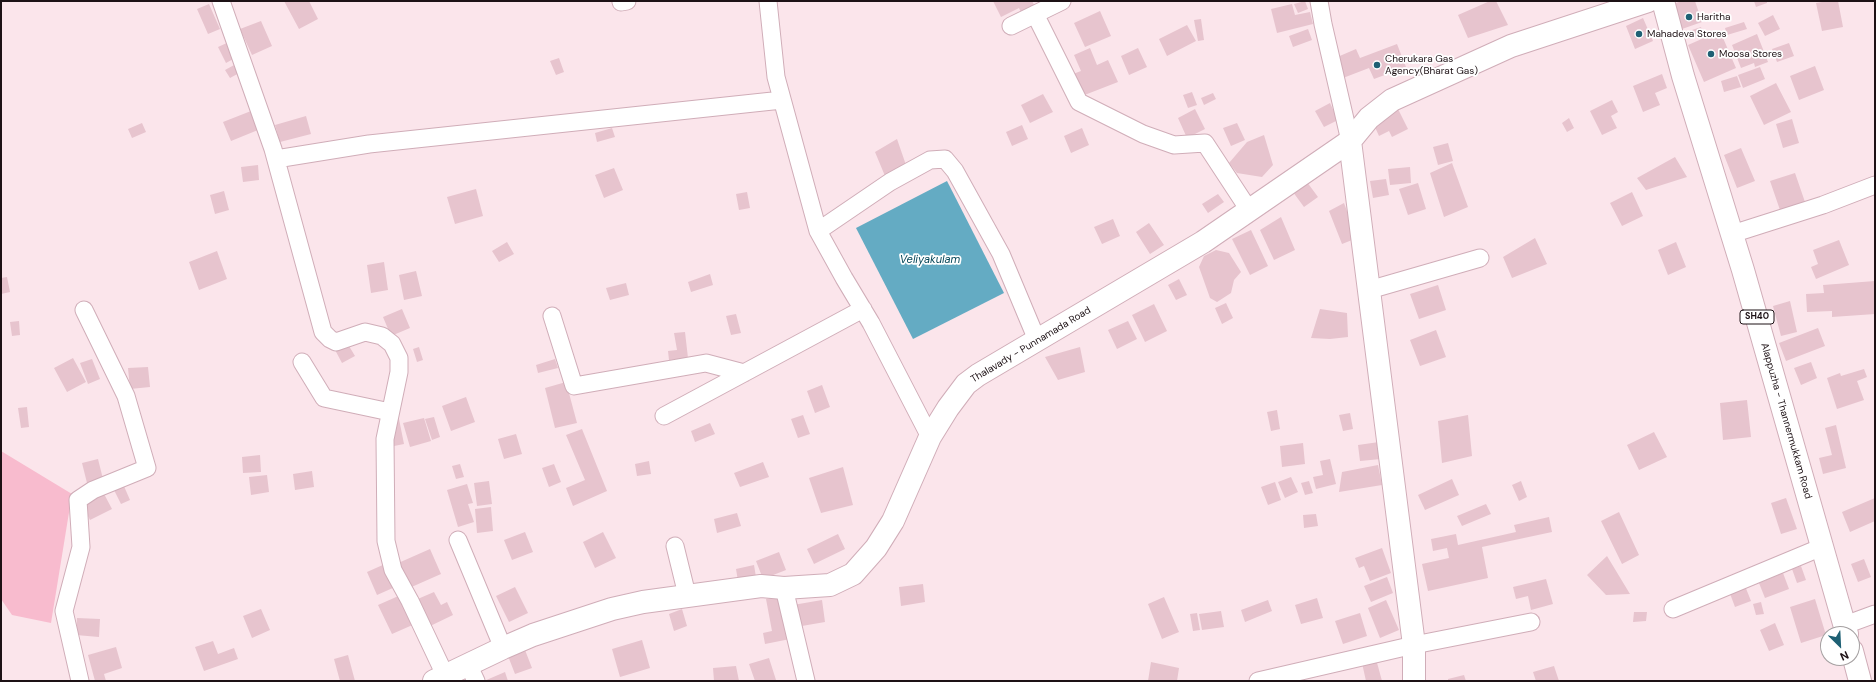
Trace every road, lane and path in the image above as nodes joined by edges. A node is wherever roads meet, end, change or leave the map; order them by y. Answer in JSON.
{"nodes":[{"id":1,"x":220,"y":1,"type":"edge"},
{"id":2,"x":768,"y":1,"type":"edge"},
{"id":3,"x":1062,"y":1,"type":"edge"},
{"id":4,"x":1319,"y":1,"type":"edge"},
{"id":5,"x":1648,"y":1,"type":"edge"},
{"id":6,"x":1663,"y":1,"type":"edge"},
{"id":7,"x":1035,"y":14,"type":"junction"},
{"id":8,"x":1011,"y":26,"type":"dead end"},
{"id":9,"x":782,"y":100,"type":"junction"},
{"id":10,"x":1350,"y":140,"type":"junction"},
{"id":11,"x":276,"y":160,"type":"junction"},
{"id":12,"x":1875,"y":185,"type":"edge"},
{"id":13,"x":1249,"y":210,"type":"junction"},
{"id":14,"x":818,"y":231,"type":"junction"},
{"id":15,"x":1732,"y":234,"type":"junction"},
{"id":16,"x":1480,"y":258,"type":"dead end"},
{"id":17,"x":1369,"y":290,"type":"junction"},
{"id":18,"x":863,"y":309,"type":"junction"},
{"id":19,"x":84,"y":310,"type":"dead end"},
{"id":20,"x":552,"y":316,"type":"dead end"},
{"id":21,"x":1037,"y":340,"type":"junction"},
{"id":22,"x":302,"y":362,"type":"dead end"},
{"id":23,"x":744,"y":373,"type":"junction"},
{"id":24,"x":390,"y":412,"type":"junction"},
{"id":25,"x":664,"y":416,"type":"dead end"},
{"id":26,"x":930,"y":437,"type":"junction"},
{"id":27,"x":458,"y":540,"type":"dead end"},
{"id":28,"x":675,"y":546,"type":"dead end"},
{"id":29,"x":1822,"y":547,"type":"junction"},
{"id":30,"x":784,"y":588,"type":"junction"},
{"id":31,"x":687,"y":595,"type":"junction"},
{"id":32,"x":1673,"y":609,"type":"dead end"},
{"id":33,"x":1875,"y":614,"type":"edge"},
{"id":34,"x":1531,"y":622,"type":"dead end"},
{"id":35,"x":1845,"y":626,"type":"edge"},
{"id":36,"x":1852,"y":626,"type":"edge"},
{"id":37,"x":1414,"y":645,"type":"junction"},
{"id":38,"x":503,"y":648,"type":"junction"},
{"id":39,"x":1856,"y":666,"type":"edge"},
{"id":40,"x":472,"y":673,"type":"edge"},
{"id":41,"x":440,"y":678,"type":"edge"},
{"id":42,"x":80,"y":681,"type":"edge"},
{"id":43,"x":806,"y":681,"type":"edge"},
{"id":44,"x":1258,"y":681,"type":"edge"},
{"id":45,"x":1414,"y":681,"type":"edge"},
{"id":46,"x":1860,"y":681,"type":"edge"}],
"edges":[{"from":1,"to":11,"type":"street"},
{"from":2,"to":9,"type":"street"},
{"from":3,"to":7,"type":"street"},
{"from":4,"to":10,"type":"street"},
{"from":5,"to":10,"type":"main road","name":"Thalavady - Punnamada Road"},
{"from":6,"to":15,"type":"main road","name":"Alappuzha - Thannermukkam Road","number":"SH40"},
{"from":7,"to":8,"type":"street"},
{"from":7,"to":13,"type":"street"},
{"from":9,"to":11,"type":"street"},
{"from":9,"to":14,"type":"street"},
{"from":10,"to":13,"type":"main road","name":"Thalavady - Punnamada Road"},
{"from":10,"to":17,"type":"main road"},
{"from":11,"to":24,"type":"street"},
{"from":12,"to":15,"type":"street"},
{"from":13,"to":21,"type":"main road","name":"Thalavady - Punnamada Road"},
{"from":14,"to":18,"type":"street"},
{"from":14,"to":21,"type":"street"},
{"from":15,"to":29,"type":"main road","name":"Alappuzha - Thannermukkam Road","number":"SH40"},
{"from":16,"to":17,"type":"street"},
{"from":17,"to":37,"type":"main road"},
{"from":18,"to":23,"type":"street"},
{"from":18,"to":26,"type":"street"},
{"from":19,"to":42,"type":"street"},
{"from":20,"to":23,"type":"street"},
{"from":21,"to":26,"type":"main road","name":"Thalavady - Punnamada Road"},
{"from":22,"to":24,"type":"street"},
{"from":23,"to":25,"type":"street"},
{"from":24,"to":41,"type":"street"},
{"from":26,"to":30,"type":"main road","name":"Thalavady - Punnamada Road"},
{"from":27,"to":38,"type":"street"},
{"from":28,"to":31,"type":"street"},
{"from":29,"to":32,"type":"street"},
{"from":29,"to":35,"type":"main road","name":"Alappuzha - Thannermukkam Road","number":"SH40"},
{"from":30,"to":31,"type":"main road","name":"Thalavady - Punnamada Road"},
{"from":30,"to":43,"type":"street"},
{"from":31,"to":38,"type":"main road","name":"Thalavady - Punnamada Road"},
{"from":33,"to":36,"type":"street"},
{"from":34,"to":37,"type":"street"},
{"from":37,"to":44,"type":"street"},
{"from":37,"to":45,"type":"main road"},
{"from":38,"to":40,"type":"main road","name":"Thalavady - Punnamada Road"},
{"from":39,"to":46,"type":"main road"},
{"from":40,"to":41,"type":"main road","name":"Thalavady - Punnamada Road"}]}
